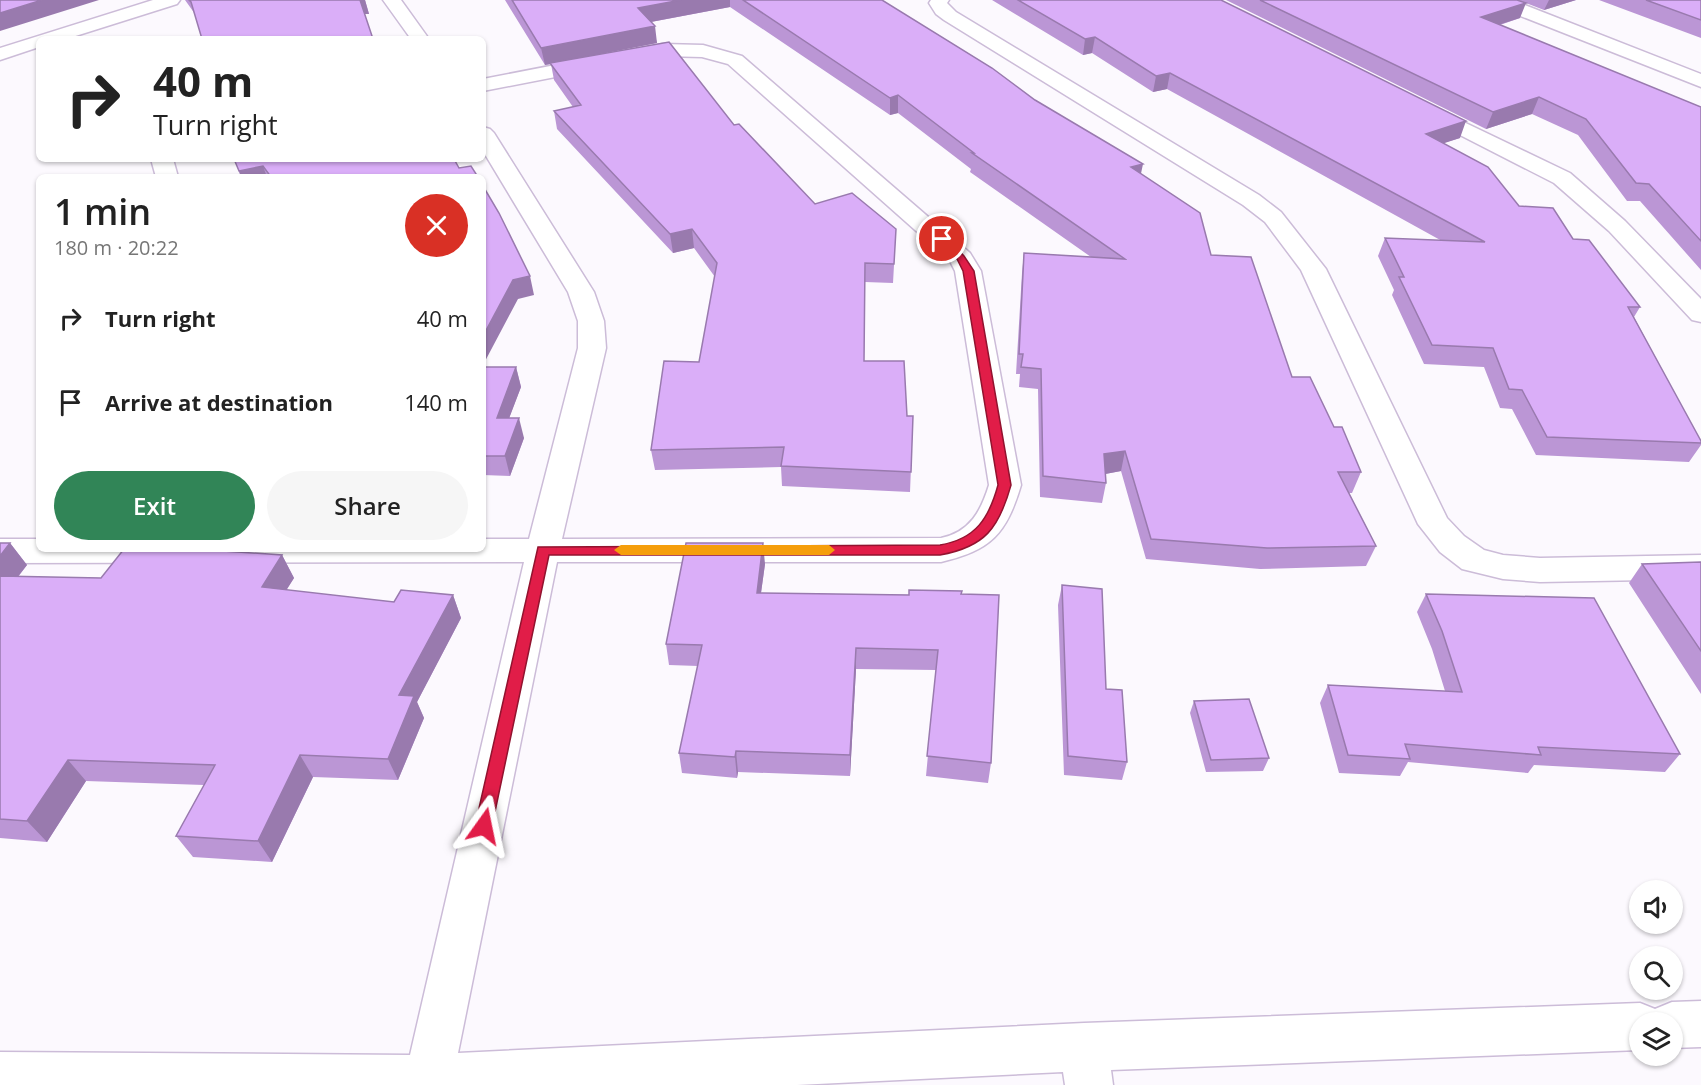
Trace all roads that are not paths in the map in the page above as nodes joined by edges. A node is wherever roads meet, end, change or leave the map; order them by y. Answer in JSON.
{"nodes":[{"id":1,"x":171,"y":0,"type":"edge"},
{"id":2,"x":394,"y":0,"type":"edge"},
{"id":3,"x":940,"y":0,"type":"edge"},
{"id":4,"x":1496,"y":0,"type":"edge"},
{"id":5,"x":62,"y":36,"type":"edge"},
{"id":6,"x":418,"y":36,"type":"edge"},
{"id":7,"x":36,"y":42,"type":"edge"},
{"id":8,"x":0,"y":54,"type":"edge"},
{"id":9,"x":1701,"y":81,"type":"edge"},
{"id":10,"x":486,"y":84,"type":"edge"},
{"id":11,"x":1410,"y":102,"type":"edge"},
{"id":12,"x":486,"y":138,"type":"edge"},
{"id":13,"x":1701,"y":315,"type":"edge"},
{"id":14,"x":36,"y":550,"type":"edge"},
{"id":15,"x":486,"y":550,"type":"edge"},
{"id":16,"x":543,"y":550,"type":"junction"},
{"id":17,"x":0,"y":551,"type":"edge"},
{"id":18,"x":1701,"y":567,"type":"edge"},
{"id":19,"x":1701,"y":1024,"type":"edge"},
{"id":20,"x":1683,"y":1025,"type":"edge"},
{"id":21,"x":1629,"y":1027,"type":"edge"},
{"id":22,"x":1087,"y":1066,"type":"edge"},
{"id":23,"x":0,"y":1076,"type":"edge"},
{"id":24,"x":429,"y":1079,"type":"junction"}],
"edges":[{"from":1,"to":5,"type":"street"},
{"from":2,"to":6,"type":"street"},
{"from":3,"to":18,"type":"street"},
{"from":4,"to":9,"type":"street"},
{"from":7,"to":8,"type":"street"},
{"from":10,"to":16,"type":"street"},
{"from":11,"to":13,"type":"street"},
{"from":12,"to":16,"type":"street"},
{"from":14,"to":17,"type":"street"},
{"from":15,"to":16,"type":"street"},
{"from":16,"to":24,"type":"street"},
{"from":19,"to":20,"type":"street"},
{"from":21,"to":22,"type":"street"},
{"from":22,"to":24,"type":"street"},
{"from":23,"to":24,"type":"street"}]}
